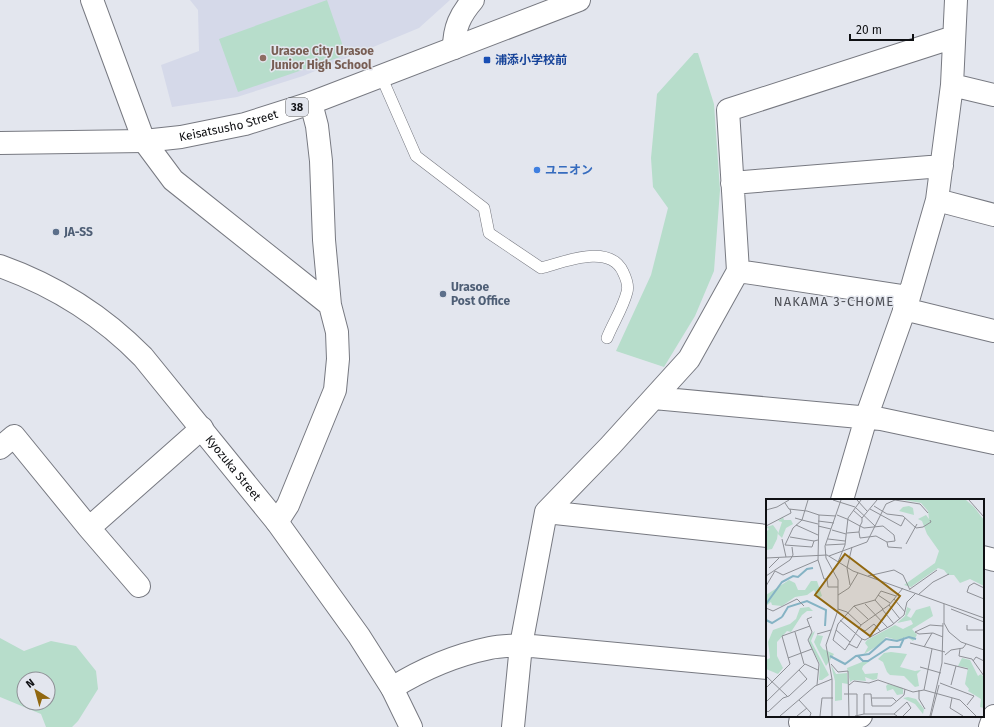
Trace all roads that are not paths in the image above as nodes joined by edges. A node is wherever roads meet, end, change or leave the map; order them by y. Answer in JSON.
{"nodes":[{"id":1,"x":92,"y":0,"type":"edge"},
{"id":2,"x":473,"y":0,"type":"edge"},
{"id":3,"x":579,"y":0,"type":"edge"},
{"id":4,"x":956,"y":0,"type":"edge"},
{"id":5,"x":954,"y":37,"type":"junction"},
{"id":6,"x":454,"y":48,"type":"junction"},
{"id":7,"x":381,"y":76,"type":"junction"},
{"id":8,"x":952,"y":85,"type":"junction"},
{"id":9,"x":994,"y":95,"type":"edge"},
{"id":10,"x":311,"y":103,"type":"junction"},
{"id":11,"x":144,"y":141,"type":"junction"},
{"id":12,"x":0,"y":143,"type":"edge"},
{"id":13,"x":942,"y":166,"type":"junction"},
{"id":14,"x":732,"y":183,"type":"junction"},
{"id":15,"x":937,"y":200,"type":"junction"},
{"id":16,"x":994,"y":215,"type":"edge"},
{"id":17,"x":0,"y":266,"type":"edge"},
{"id":18,"x":738,"y":271,"type":"junction"},
{"id":19,"x":907,"y":303,"type":"junction"},
{"id":20,"x":330,"y":306,"type":"junction"},
{"id":21,"x":994,"y":331,"type":"edge"},
{"id":22,"x":607,"y":338,"type":"dead end"},
{"id":23,"x":654,"y":398,"type":"junction"},
{"id":24,"x":866,"y":418,"type":"junction"},
{"id":25,"x":202,"y":428,"type":"junction"},
{"id":26,"x":994,"y":444,"type":"edge"},
{"id":27,"x":0,"y":448,"type":"edge"},
{"id":28,"x":842,"y":499,"type":"edge"},
{"id":29,"x":546,"y":512,"type":"junction"},
{"id":30,"x":277,"y":522,"type":"junction"},
{"id":31,"x":89,"y":528,"type":"junction"},
{"id":32,"x":766,"y":536,"type":"edge"},
{"id":33,"x":984,"y":557,"type":"edge"},
{"id":34,"x":994,"y":560,"type":"edge"},
{"id":35,"x":140,"y":586,"type":"dead end"},
{"id":36,"x":521,"y":645,"type":"junction"},
{"id":37,"x":766,"y":668,"type":"edge"},
{"id":38,"x":392,"y":688,"type":"junction"},
{"id":39,"x":994,"y":716,"type":"edge"},
{"id":40,"x":851,"y":717,"type":"edge"},
{"id":41,"x":800,"y":722,"type":"edge"},
{"id":42,"x":411,"y":727,"type":"edge"},
{"id":43,"x":513,"y":727,"type":"edge"},
{"id":44,"x":990,"y":727,"type":"edge"}],
"edges":[{"from":1,"to":11,"type":"street"},
{"from":2,"to":6,"type":"street"},
{"from":3,"to":6,"type":"street","name":"Keisatsusho Street","number":"38"},
{"from":4,"to":5,"type":"street"},
{"from":5,"to":8,"type":"street"},
{"from":5,"to":14,"type":"street"},
{"from":6,"to":7,"type":"street","name":"Keisatsusho Street","number":"38"},
{"from":7,"to":10,"type":"street","name":"Keisatsusho Street","number":"38"},
{"from":7,"to":22,"type":"lane"},
{"from":8,"to":9,"type":"street"},
{"from":8,"to":13,"type":"street"},
{"from":10,"to":11,"type":"street","name":"Keisatsusho Street","number":"38"},
{"from":10,"to":20,"type":"street"},
{"from":11,"to":12,"type":"street","name":"Keisatsusho Street","number":"38"},
{"from":11,"to":20,"type":"street"},
{"from":13,"to":14,"type":"street"},
{"from":13,"to":15,"type":"street"},
{"from":14,"to":18,"type":"street"},
{"from":15,"to":16,"type":"street"},
{"from":15,"to":19,"type":"street"},
{"from":17,"to":25,"type":"street","name":"Kyozuka Street"},
{"from":18,"to":19,"type":"street"},
{"from":18,"to":23,"type":"street"},
{"from":19,"to":21,"type":"street"},
{"from":19,"to":24,"type":"street"},
{"from":20,"to":30,"type":"street"},
{"from":23,"to":24,"type":"street"},
{"from":23,"to":29,"type":"street"},
{"from":24,"to":26,"type":"street"},
{"from":24,"to":28,"type":"street"},
{"from":25,"to":30,"type":"street","name":"Kyozuka Street"},
{"from":25,"to":31,"type":"street"},
{"from":27,"to":31,"type":"street"},
{"from":29,"to":32,"type":"street"},
{"from":29,"to":36,"type":"street"},
{"from":30,"to":38,"type":"street","name":"Kyozuka Street"},
{"from":31,"to":35,"type":"street"},
{"from":33,"to":34,"type":"street"},
{"from":36,"to":37,"type":"street"},
{"from":36,"to":38,"type":"street"},
{"from":36,"to":43,"type":"street"},
{"from":38,"to":42,"type":"street","name":"Kyozuka Street"},
{"from":39,"to":44,"type":"street"},
{"from":40,"to":41,"type":"street"}]}
